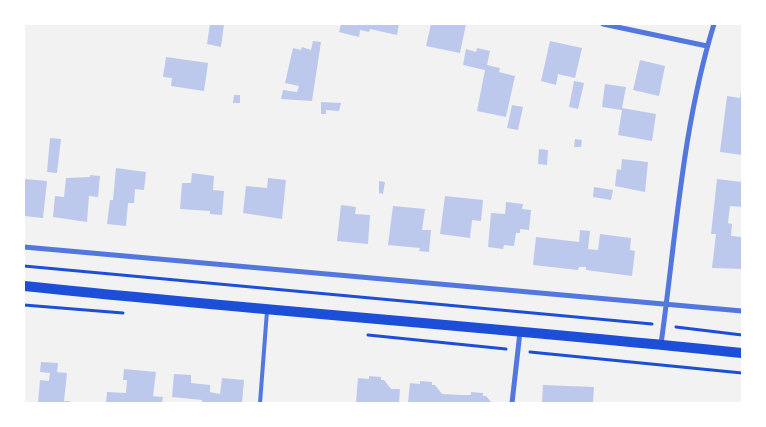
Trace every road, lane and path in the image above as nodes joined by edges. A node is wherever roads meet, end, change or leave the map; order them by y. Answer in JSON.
{"nodes":[{"id":1,"x":603,"y":24,"type":"edge"},
{"id":2,"x":714,"y":24,"type":"edge"},
{"id":3,"x":707,"y":46,"type":"junction"},
{"id":4,"x":24,"y":246,"type":"edge"},
{"id":5,"x":24,"y":266,"type":"edge"},
{"id":6,"x":24,"y":286,"type":"edge"},
{"id":7,"x":666,"y":304,"type":"junction"},
{"id":8,"x":24,"y":305,"type":"edge"},
{"id":9,"x":267,"y":311,"type":"junction"},
{"id":10,"x":742,"y":311,"type":"edge"},
{"id":11,"x":130,"y":314,"type":"dead end"},
{"id":12,"x":663,"y":325,"type":"junction"},
{"id":13,"x":520,"y":330,"type":"junction"},
{"id":14,"x":363,"y":335,"type":"dead end"},
{"id":15,"x":742,"y":335,"type":"edge"},
{"id":16,"x":660,"y":344,"type":"junction"},
{"id":17,"x":517,"y":351,"type":"junction"},
{"id":18,"x":742,"y":353,"type":"edge"},
{"id":19,"x":742,"y":373,"type":"edge"},
{"id":20,"x":260,"y":403,"type":"edge"},
{"id":21,"x":512,"y":403,"type":"edge"}],
"edges":[{"from":1,"to":3,"type":"street"},
{"from":2,"to":3,"type":"street"},
{"from":3,"to":7,"type":"street"},
{"from":4,"to":7,"type":"street"},
{"from":5,"to":12,"type":"path"},
{"from":6,"to":9,"type":"main road"},
{"from":7,"to":10,"type":"street"},
{"from":7,"to":12,"type":"street"},
{"from":8,"to":11,"type":"path"},
{"from":9,"to":13,"type":"main road"},
{"from":9,"to":20,"type":"lane"},
{"from":12,"to":15,"type":"path"},
{"from":12,"to":16,"type":"street"},
{"from":13,"to":16,"type":"main road"},
{"from":13,"to":17,"type":"street"},
{"from":14,"to":17,"type":"path"},
{"from":16,"to":18,"type":"main road"},
{"from":17,"to":19,"type":"path"},
{"from":17,"to":21,"type":"street"}]}
